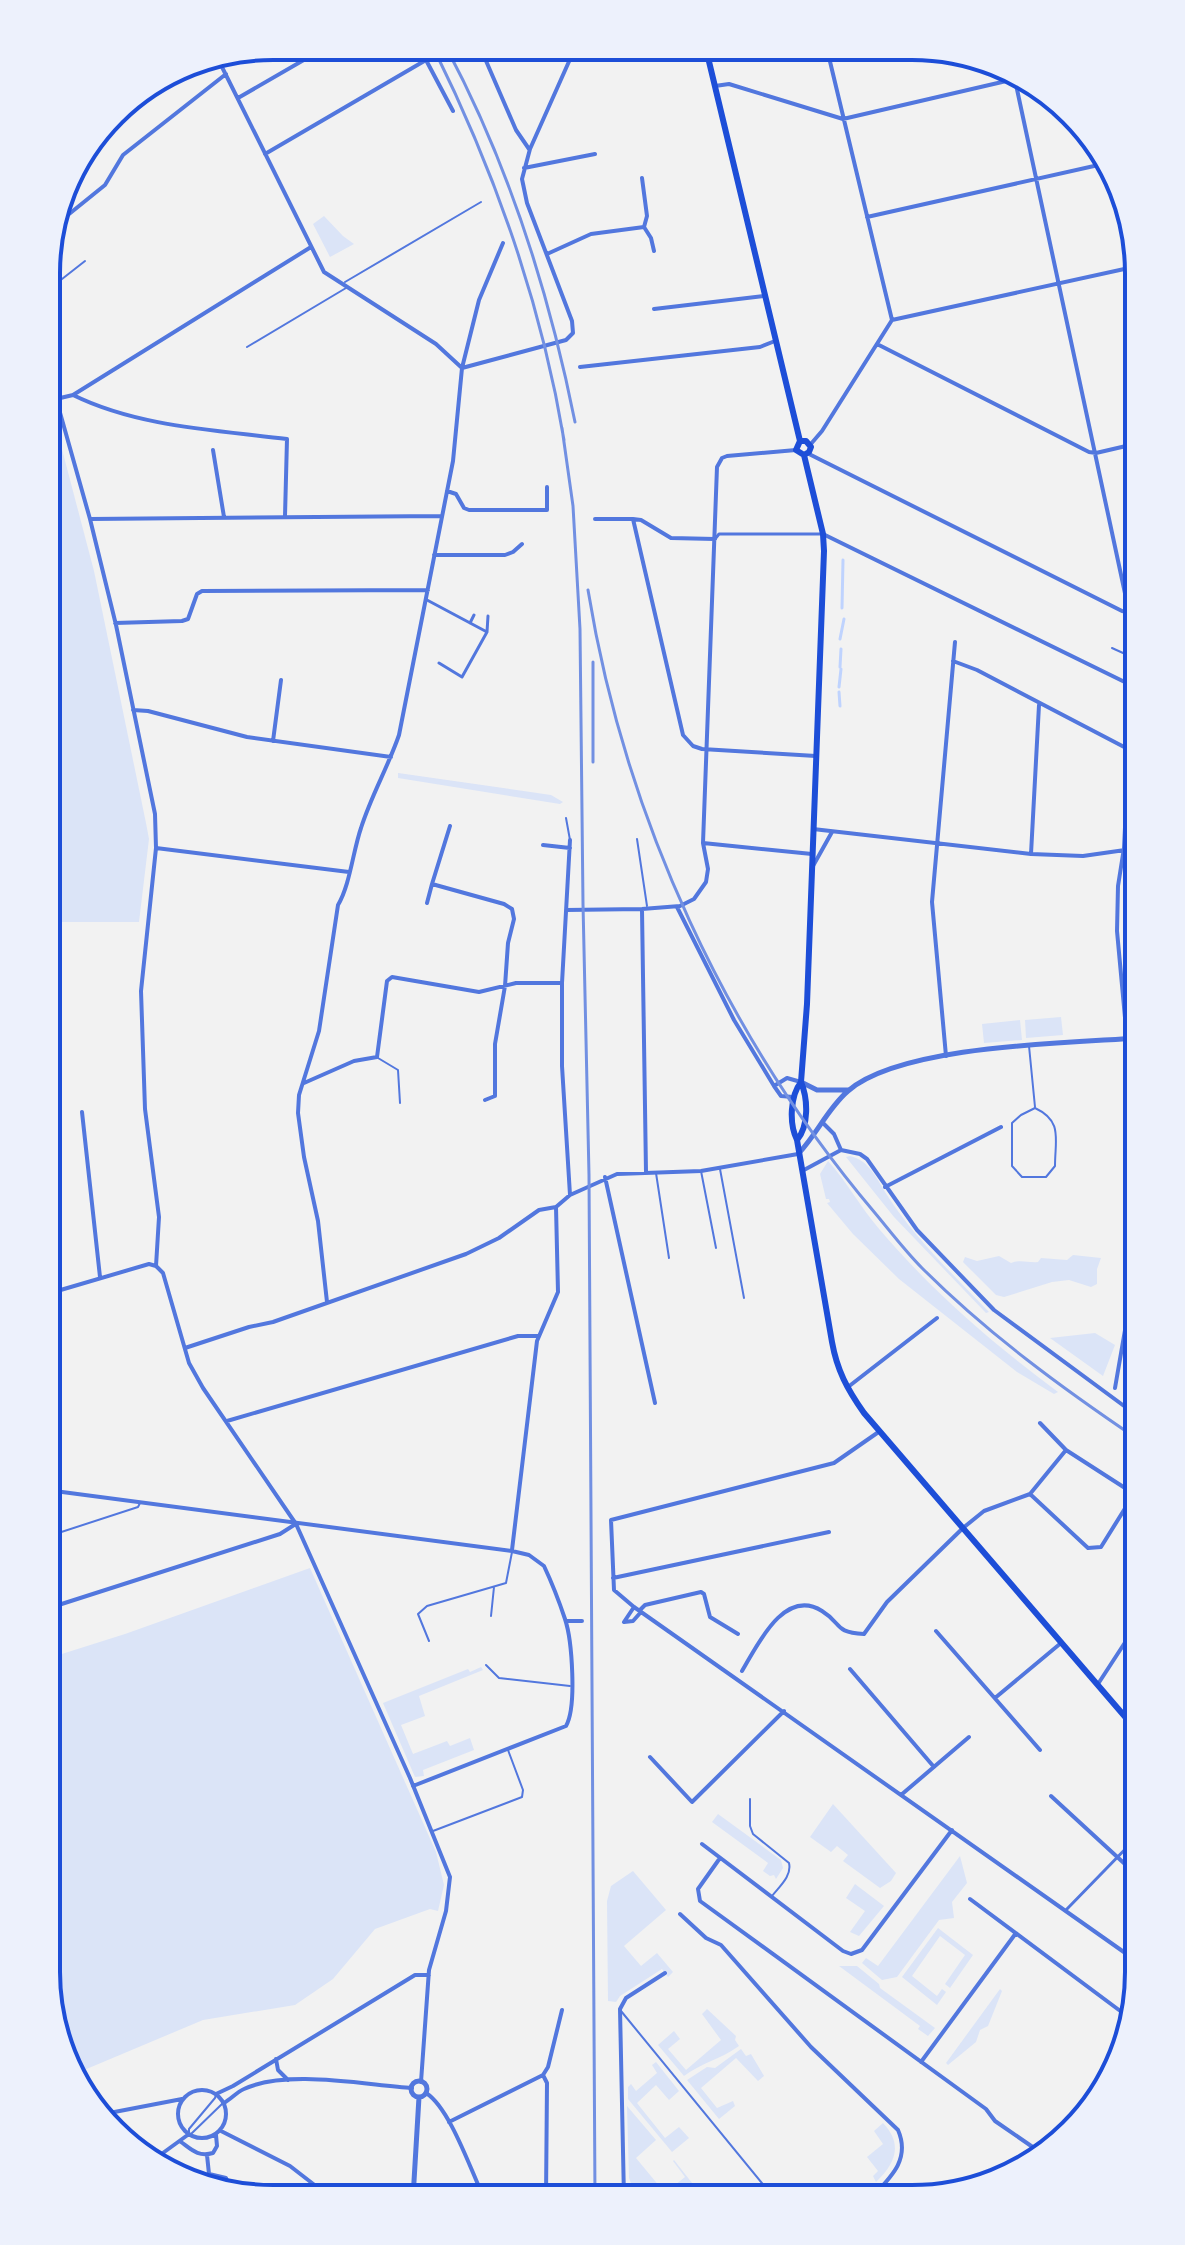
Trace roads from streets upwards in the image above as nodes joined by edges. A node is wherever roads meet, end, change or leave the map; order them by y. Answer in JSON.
{"nodes":[{"id":1,"x":304,"y":60,"type":"edge"},
{"id":2,"x":486,"y":60,"type":"edge"},
{"id":3,"x":570,"y":60,"type":"edge"},
{"id":4,"x":709,"y":60,"type":"edge"},
{"id":5,"x":830,"y":60,"type":"edge"},
{"id":6,"x":222,"y":66,"type":"edge"},
{"id":7,"x":226,"y":74,"type":"junction"},
{"id":8,"x":1006,"y":82,"type":"edge"},
{"id":9,"x":715,"y":86,"type":"junction"},
{"id":10,"x":1017,"y":88,"type":"edge"},
{"id":11,"x":238,"y":98,"type":"junction"},
{"id":12,"x":453,"y":111,"type":"dead end"},
{"id":13,"x":843,"y":119,"type":"junction"},
{"id":14,"x":530,"y":149,"type":"junction"},
{"id":15,"x":265,"y":154,"type":"junction"},
{"id":16,"x":595,"y":154,"type":"dead end"},
{"id":17,"x":1095,"y":166,"type":"edge"},
{"id":18,"x":524,"y":168,"type":"junction"},
{"id":19,"x":642,"y":178,"type":"dead end"},
{"id":20,"x":1036,"y":180,"type":"junction"},
{"id":21,"x":68,"y":215,"type":"edge"},
{"id":22,"x":867,"y":217,"type":"junction"},
{"id":23,"x":644,"y":227,"type":"junction"},
{"id":24,"x":503,"y":243,"type":"dead end"},
{"id":25,"x":311,"y":247,"type":"junction"},
{"id":26,"x":654,"y":251,"type":"dead end"},
{"id":27,"x":547,"y":254,"type":"junction"},
{"id":28,"x":1125,"y":269,"type":"edge"},
{"id":29,"x":1059,"y":283,"type":"junction"},
{"id":30,"x":764,"y":296,"type":"junction"},
{"id":31,"x":654,"y":309,"type":"dead end"},
{"id":32,"x":892,"y":320,"type":"junction"},
{"id":33,"x":775,"y":341,"type":"junction"},
{"id":34,"x":877,"y":344,"type":"junction"},
{"id":35,"x":580,"y":367,"type":"dead end"},
{"id":36,"x":462,"y":368,"type":"junction"},
{"id":37,"x":73,"y":395,"type":"junction"},
{"id":38,"x":60,"y":398,"type":"edge"},
{"id":39,"x":60,"y":413,"type":"edge"},
{"id":40,"x":800,"y":441,"type":"junction"},
{"id":41,"x":810,"y":445,"type":"junction"},
{"id":42,"x":1125,"y":446,"type":"edge"},
{"id":43,"x":213,"y":450,"type":"dead end"},
{"id":44,"x":796,"y":450,"type":"junction"},
{"id":45,"x":1096,"y":453,"type":"junction"},
{"id":46,"x":806,"y":454,"type":"junction"},
{"id":47,"x":547,"y":487,"type":"dead end"},
{"id":48,"x":447,"y":491,"type":"junction"},
{"id":49,"x":285,"y":516,"type":"junction"},
{"id":50,"x":441,"y":516,"type":"junction"},
{"id":51,"x":224,"y":517,"type":"junction"},
{"id":52,"x":90,"y":519,"type":"junction"},
{"id":53,"x":595,"y":519,"type":"dead end"},
{"id":54,"x":633,"y":519,"type":"junction"},
{"id":55,"x":823,"y":534,"type":"junction"},
{"id":56,"x":715,"y":539,"type":"junction"},
{"id":57,"x":522,"y":544,"type":"dead end"},
{"id":58,"x":434,"y":555,"type":"junction"},
{"id":59,"x":428,"y":590,"type":"junction"},
{"id":60,"x":1125,"y":593,"type":"edge"},
{"id":61,"x":427,"y":600,"type":"junction"},
{"id":62,"x":1125,"y":612,"type":"edge"},
{"id":63,"x":474,"y":615,"type":"dead end"},
{"id":64,"x":488,"y":616,"type":"dead end"},
{"id":65,"x":115,"y":623,"type":"junction"},
{"id":66,"x":470,"y":623,"type":"junction"},
{"id":67,"x":487,"y":632,"type":"junction"},
{"id":68,"x":955,"y":642,"type":"dead end"},
{"id":69,"x":953,"y":661,"type":"junction"},
{"id":70,"x":439,"y":663,"type":"dead end"},
{"id":71,"x":281,"y":680,"type":"dead end"},
{"id":72,"x":1125,"y":683,"type":"edge"},
{"id":73,"x":1039,"y":704,"type":"junction"},
{"id":74,"x":133,"y":710,"type":"junction"},
{"id":75,"x":273,"y":741,"type":"junction"},
{"id":76,"x":1125,"y":747,"type":"edge"},
{"id":77,"x":707,"y":750,"type":"junction"},
{"id":78,"x":816,"y":756,"type":"junction"},
{"id":79,"x":391,"y":757,"type":"junction"},
{"id":80,"x":1125,"y":823,"type":"edge"},
{"id":81,"x":450,"y":826,"type":"dead end"},
{"id":82,"x":813,"y":829,"type":"junction"},
{"id":83,"x":832,"y":832,"type":"junction"},
{"id":84,"x":570,"y":840,"type":"road end"},
{"id":85,"x":703,"y":843,"type":"junction"},
{"id":86,"x":937,"y":844,"type":"junction"},
{"id":87,"x":543,"y":845,"type":"dead end"},
{"id":88,"x":156,"y":848,"type":"junction"},
{"id":89,"x":570,"y":848,"type":"junction"},
{"id":90,"x":1124,"y":848,"type":"junction"},
{"id":91,"x":812,"y":854,"type":"junction"},
{"id":92,"x":1031,"y":854,"type":"junction"},
{"id":93,"x":812,"y":868,"type":"junction"},
{"id":94,"x":349,"y":872,"type":"junction"},
{"id":95,"x":432,"y":884,"type":"junction"},
{"id":96,"x":427,"y":903,"type":"dead end"},
{"id":97,"x":677,"y":907,"type":"junction"},
{"id":98,"x":645,"y":908,"type":"junction"},
{"id":99,"x":566,"y":910,"type":"junction"},
{"id":100,"x":562,"y":983,"type":"junction"},
{"id":101,"x":505,"y":986,"type":"junction"},
{"id":102,"x":1125,"y":1010,"type":"edge"},
{"id":103,"x":1125,"y":1039,"type":"edge"},
{"id":104,"x":946,"y":1056,"type":"junction"},
{"id":105,"x":801,"y":1082,"type":"junction"},
{"id":106,"x":304,"y":1083,"type":"junction"},
{"id":107,"x":774,"y":1086,"type":"junction"},
{"id":108,"x":849,"y":1090,"type":"junction"},
{"id":109,"x":793,"y":1097,"type":"junction"},
{"id":110,"x":485,"y":1100,"type":"dead end"},
{"id":111,"x":82,"y":1112,"type":"dead end"},
{"id":112,"x":823,"y":1123,"type":"junction"},
{"id":113,"x":1001,"y":1127,"type":"dead end"},
{"id":114,"x":797,"y":1140,"type":"junction"},
{"id":115,"x":841,"y":1150,"type":"junction"},
{"id":116,"x":798,"y":1154,"type":"junction"},
{"id":117,"x":801,"y":1171,"type":"junction"},
{"id":118,"x":646,"y":1172,"type":"junction"},
{"id":119,"x":605,"y":1177,"type":"junction"},
{"id":120,"x":885,"y":1187,"type":"junction"},
{"id":121,"x":570,"y":1195,"type":"junction"},
{"id":122,"x":556,"y":1207,"type":"junction"},
{"id":123,"x":156,"y":1266,"type":"junction"},
{"id":124,"x":100,"y":1277,"type":"junction"},
{"id":125,"x":60,"y":1290,"type":"edge"},
{"id":126,"x":327,"y":1302,"type":"junction"},
{"id":127,"x":937,"y":1318,"type":"dead end"},
{"id":128,"x":538,"y":1336,"type":"junction"},
{"id":129,"x":1125,"y":1337,"type":"edge"},
{"id":130,"x":185,"y":1348,"type":"junction"},
{"id":131,"x":846,"y":1388,"type":"junction"},
{"id":132,"x":1115,"y":1388,"type":"dead end"},
{"id":133,"x":655,"y":1403,"type":"dead end"},
{"id":134,"x":1125,"y":1407,"type":"edge"},
{"id":135,"x":227,"y":1421,"type":"junction"},
{"id":136,"x":1040,"y":1423,"type":"dead end"},
{"id":137,"x":880,"y":1431,"type":"junction"},
{"id":138,"x":1066,"y":1450,"type":"junction"},
{"id":139,"x":1125,"y":1489,"type":"edge"},
{"id":140,"x":60,"y":1492,"type":"edge"},
{"id":141,"x":1030,"y":1494,"type":"junction"},
{"id":142,"x":1125,"y":1512,"type":"edge"},
{"id":143,"x":296,"y":1524,"type":"junction"},
{"id":144,"x":963,"y":1528,"type":"junction"},
{"id":145,"x":829,"y":1532,"type":"dead end"},
{"id":146,"x":512,"y":1551,"type":"junction"},
{"id":147,"x":613,"y":1578,"type":"junction"},
{"id":148,"x":60,"y":1605,"type":"edge"},
{"id":149,"x":638,"y":1610,"type":"junction"},
{"id":150,"x":566,"y":1621,"type":"junction"},
{"id":151,"x":582,"y":1621,"type":"dead end"},
{"id":152,"x":936,"y":1631,"type":"dead end"},
{"id":153,"x":738,"y":1634,"type":"dead end"},
{"id":154,"x":1062,"y":1643,"type":"junction"},
{"id":155,"x":1125,"y":1643,"type":"edge"},
{"id":156,"x":850,"y":1669,"type":"dead end"},
{"id":157,"x":742,"y":1671,"type":"dead end"},
{"id":158,"x":1098,"y":1684,"type":"junction"},
{"id":159,"x":995,"y":1698,"type":"junction"},
{"id":160,"x":784,"y":1711,"type":"junction"},
{"id":161,"x":1125,"y":1716,"type":"edge"},
{"id":162,"x":969,"y":1737,"type":"dead end"},
{"id":163,"x":1040,"y":1750,"type":"dead end"},
{"id":164,"x":650,"y":1757,"type":"dead end"},
{"id":165,"x":934,"y":1767,"type":"junction"},
{"id":166,"x":413,"y":1786,"type":"junction"},
{"id":167,"x":901,"y":1795,"type":"junction"},
{"id":168,"x":1051,"y":1796,"type":"dead end"},
{"id":169,"x":952,"y":1830,"type":"junction"},
{"id":170,"x":702,"y":1844,"type":"dead end"},
{"id":171,"x":1125,"y":1849,"type":"edge"},
{"id":172,"x":720,"y":1858,"type":"junction"},
{"id":173,"x":1116,"y":1858,"type":"junction"},
{"id":174,"x":1125,"y":1865,"type":"edge"},
{"id":175,"x":970,"y":1899,"type":"dead end"},
{"id":176,"x":1066,"y":1910,"type":"junction"},
{"id":177,"x":680,"y":1914,"type":"dead end"},
{"id":178,"x":1016,"y":1933,"type":"junction"},
{"id":179,"x":1125,"y":1953,"type":"edge"},
{"id":180,"x":665,"y":1973,"type":"dead end"},
{"id":181,"x":429,"y":1975,"type":"junction"},
{"id":182,"x":562,"y":2010,"type":"dead end"},
{"id":183,"x":1121,"y":2012,"type":"edge"},
{"id":184,"x":276,"y":2059,"type":"junction"},
{"id":185,"x":921,"y":2062,"type":"junction"},
{"id":186,"x":543,"y":2075,"type":"junction"},
{"id":187,"x":288,"y":2081,"type":"junction"},
{"id":188,"x":421,"y":2082,"type":"junction"},
{"id":189,"x":412,"y":2088,"type":"junction"},
{"id":190,"x":426,"y":2093,"type":"junction"},
{"id":191,"x":216,"y":2094,"type":"junction"},
{"id":192,"x":419,"y":2097,"type":"junction"},
{"id":193,"x":184,"y":2098,"type":"junction"},
{"id":194,"x":168,"y":2102,"type":"junction"},
{"id":195,"x":224,"y":2103,"type":"junction"},
{"id":196,"x":179,"y":2111,"type":"junction"},
{"id":197,"x":113,"y":2112,"type":"edge"},
{"id":198,"x":449,"y":2122,"type":"junction"},
{"id":199,"x":219,"y":2133,"type":"junction"},
{"id":200,"x":189,"y":2134,"type":"junction"},
{"id":201,"x":181,"y":2142,"type":"junction"},
{"id":202,"x":1033,"y":2147,"type":"edge"},
{"id":203,"x":163,"y":2154,"type":"edge"},
{"id":204,"x":207,"y":2155,"type":"junction"},
{"id":205,"x":209,"y":2174,"type":"joint"},
{"id":206,"x":227,"y":2180,"type":"edge"},
{"id":207,"x":313,"y":2185,"type":"edge"},
{"id":208,"x":414,"y":2185,"type":"edge"},
{"id":209,"x":478,"y":2185,"type":"edge"},
{"id":210,"x":546,"y":2185,"type":"edge"},
{"id":211,"x":624,"y":2185,"type":"edge"},
{"id":212,"x":884,"y":2185,"type":"edge"}],
"edges":[{"from":1,"to":11,"type":"street"},
{"from":2,"to":14,"type":"street"},
{"from":3,"to":14,"type":"street"},
{"from":4,"to":9,"type":"main road"},
{"from":5,"to":13,"type":"street"},
{"from":6,"to":7,"type":"street"},
{"from":7,"to":11,"type":"street"},
{"from":7,"to":21,"type":"street"},
{"from":8,"to":13,"type":"street"},
{"from":9,"to":13,"type":"street"},
{"from":9,"to":30,"type":"main road"},
{"from":10,"to":20,"type":"street"},
{"from":11,"to":15,"type":"street"},
{"from":12,"to":15,"type":"street"},
{"from":13,"to":22,"type":"street"},
{"from":14,"to":18,"type":"street"},
{"from":15,"to":25,"type":"street"},
{"from":16,"to":18,"type":"street"},
{"from":17,"to":20,"type":"street"},
{"from":18,"to":27,"type":"street"},
{"from":19,"to":23,"type":"street"},
{"from":20,"to":22,"type":"street"},
{"from":20,"to":29,"type":"street"},
{"from":22,"to":32,"type":"street"},
{"from":23,"to":26,"type":"street"},
{"from":23,"to":27,"type":"street"},
{"from":24,"to":36,"type":"street"},
{"from":25,"to":36,"type":"street"},
{"from":25,"to":37,"type":"street"},
{"from":27,"to":36,"type":"street"},
{"from":28,"to":29,"type":"street"},
{"from":29,"to":32,"type":"street"},
{"from":29,"to":45,"type":"street"},
{"from":30,"to":31,"type":"street"},
{"from":30,"to":33,"type":"main road"},
{"from":32,"to":34,"type":"street"},
{"from":33,"to":35,"type":"street"},
{"from":33,"to":40,"type":"main road"},
{"from":34,"to":41,"type":"street"},
{"from":34,"to":45,"type":"street"},
{"from":36,"to":48,"type":"street"},
{"from":37,"to":38,"type":"street"},
{"from":37,"to":49,"type":"street"},
{"from":39,"to":52,"type":"street"},
{"from":40,"to":41,"type":"main road"},
{"from":40,"to":44,"type":"main road"},
{"from":41,"to":46,"type":"main road"},
{"from":42,"to":45,"type":"street"},
{"from":43,"to":51,"type":"street"},
{"from":44,"to":46,"type":"main road"},
{"from":44,"to":56,"type":"street"},
{"from":45,"to":60,"type":"street"},
{"from":46,"to":55,"type":"main road"},
{"from":46,"to":62,"type":"street"},
{"from":47,"to":48,"type":"street"},
{"from":48,"to":50,"type":"street"},
{"from":49,"to":50,"type":"street"},
{"from":49,"to":51,"type":"street"},
{"from":50,"to":58,"type":"street"},
{"from":51,"to":52,"type":"street"},
{"from":52,"to":65,"type":"street"},
{"from":53,"to":54,"type":"street"},
{"from":54,"to":56,"type":"street"},
{"from":54,"to":77,"type":"street"},
{"from":55,"to":56,"type":"street"},
{"from":55,"to":72,"type":"street"},
{"from":55,"to":78,"type":"main road"},
{"from":56,"to":77,"type":"street"},
{"from":57,"to":58,"type":"street"},
{"from":58,"to":59,"type":"street"},
{"from":59,"to":61,"type":"street"},
{"from":59,"to":65,"type":"street"},
{"from":61,"to":66,"type":"street"},
{"from":61,"to":79,"type":"street"},
{"from":63,"to":66,"type":"street"},
{"from":64,"to":67,"type":"street"},
{"from":65,"to":74,"type":"street"},
{"from":66,"to":67,"type":"street"},
{"from":67,"to":70,"type":"street"},
{"from":68,"to":69,"type":"street"},
{"from":69,"to":73,"type":"street"},
{"from":69,"to":86,"type":"street"},
{"from":71,"to":75,"type":"street"},
{"from":73,"to":76,"type":"street"},
{"from":73,"to":92,"type":"street"},
{"from":74,"to":75,"type":"street"},
{"from":74,"to":88,"type":"street"},
{"from":75,"to":79,"type":"street"},
{"from":77,"to":78,"type":"street"},
{"from":77,"to":85,"type":"street"},
{"from":78,"to":82,"type":"main road"},
{"from":79,"to":94,"type":"street"},
{"from":80,"to":90,"type":"street"},
{"from":81,"to":95,"type":"street"},
{"from":82,"to":83,"type":"street"},
{"from":82,"to":91,"type":"main road"},
{"from":83,"to":86,"type":"street"},
{"from":83,"to":93,"type":"street"},
{"from":84,"to":89,"type":"street"},
{"from":85,"to":91,"type":"street"},
{"from":85,"to":97,"type":"street"},
{"from":86,"to":92,"type":"street"},
{"from":86,"to":104,"type":"street"},
{"from":87,"to":89,"type":"street"},
{"from":88,"to":94,"type":"street"},
{"from":88,"to":123,"type":"street"},
{"from":89,"to":99,"type":"street"},
{"from":90,"to":92,"type":"street"},
{"from":90,"to":102,"type":"street"},
{"from":91,"to":93,"type":"main road"},
{"from":93,"to":105,"type":"main road"},
{"from":94,"to":106,"type":"street"},
{"from":95,"to":96,"type":"street"},
{"from":95,"to":101,"type":"street"},
{"from":97,"to":98,"type":"street"},
{"from":97,"to":107,"type":"street"},
{"from":98,"to":99,"type":"street"},
{"from":98,"to":118,"type":"street"},
{"from":99,"to":100,"type":"street"},
{"from":100,"to":101,"type":"street"},
{"from":100,"to":121,"type":"street"},
{"from":101,"to":106,"type":"street"},
{"from":101,"to":110,"type":"street"},
{"from":103,"to":104,"type":"street"},
{"from":104,"to":108,"type":"street"},
{"from":105,"to":107,"type":"street"},
{"from":105,"to":108,"type":"street"},
{"from":105,"to":109,"type":"main road"},
{"from":105,"to":114,"type":"main road"},
{"from":106,"to":126,"type":"street"},
{"from":107,"to":109,"type":"street"},
{"from":108,"to":112,"type":"street"},
{"from":109,"to":114,"type":"main road"},
{"from":111,"to":124,"type":"street"},
{"from":112,"to":115,"type":"street"},
{"from":112,"to":116,"type":"street"},
{"from":113,"to":120,"type":"street"},
{"from":114,"to":116,"type":"main road"},
{"from":115,"to":117,"type":"street"},
{"from":115,"to":120,"type":"street"},
{"from":116,"to":117,"type":"main road"},
{"from":116,"to":118,"type":"street"},
{"from":117,"to":131,"type":"main road"},
{"from":118,"to":119,"type":"street"},
{"from":119,"to":121,"type":"street"},
{"from":119,"to":133,"type":"street"},
{"from":120,"to":134,"type":"street"},
{"from":121,"to":122,"type":"street"},
{"from":122,"to":126,"type":"street"},
{"from":122,"to":128,"type":"street"},
{"from":123,"to":124,"type":"street"},
{"from":123,"to":130,"type":"street"},
{"from":124,"to":125,"type":"street"},
{"from":126,"to":130,"type":"street"},
{"from":127,"to":131,"type":"street"},
{"from":128,"to":135,"type":"street"},
{"from":128,"to":146,"type":"street"},
{"from":129,"to":132,"type":"street"},
{"from":130,"to":135,"type":"street"},
{"from":131,"to":137,"type":"main road"},
{"from":135,"to":143,"type":"street"},
{"from":136,"to":138,"type":"street"},
{"from":137,"to":144,"type":"main road"},
{"from":137,"to":147,"type":"street"},
{"from":138,"to":139,"type":"street"},
{"from":138,"to":141,"type":"street"},
{"from":140,"to":143,"type":"street"},
{"from":141,"to":142,"type":"street"},
{"from":141,"to":144,"type":"street"},
{"from":143,"to":146,"type":"street"},
{"from":143,"to":148,"type":"street"},
{"from":143,"to":166,"type":"street"},
{"from":144,"to":154,"type":"main road"},
{"from":144,"to":157,"type":"street"},
{"from":145,"to":147,"type":"street"},
{"from":146,"to":150,"type":"street"},
{"from":147,"to":149,"type":"street"},
{"from":149,"to":153,"type":"street"},
{"from":149,"to":160,"type":"street"},
{"from":150,"to":151,"type":"street"},
{"from":150,"to":166,"type":"street"},
{"from":152,"to":159,"type":"street"},
{"from":154,"to":158,"type":"main road"},
{"from":154,"to":159,"type":"street"},
{"from":155,"to":158,"type":"street"},
{"from":156,"to":165,"type":"street"},
{"from":158,"to":161,"type":"main road"},
{"from":159,"to":163,"type":"street"},
{"from":160,"to":164,"type":"street"},
{"from":160,"to":167,"type":"street"},
{"from":162,"to":165,"type":"street"},
{"from":165,"to":167,"type":"street"},
{"from":166,"to":181,"type":"street"},
{"from":167,"to":169,"type":"street"},
{"from":168,"to":173,"type":"street"},
{"from":169,"to":172,"type":"street"},
{"from":169,"to":176,"type":"street"},
{"from":170,"to":172,"type":"street"},
{"from":171,"to":173,"type":"street"},
{"from":172,"to":185,"type":"street"},
{"from":173,"to":174,"type":"street"},
{"from":173,"to":176,"type":"street"},
{"from":175,"to":178,"type":"street"},
{"from":176,"to":179,"type":"street"},
{"from":177,"to":212,"type":"street"},
{"from":178,"to":183,"type":"street"},
{"from":178,"to":185,"type":"street"},
{"from":180,"to":211,"type":"street"},
{"from":181,"to":184,"type":"street"},
{"from":181,"to":188,"type":"street"},
{"from":182,"to":186,"type":"street"},
{"from":184,"to":187,"type":"street"},
{"from":184,"to":191,"type":"street"},
{"from":185,"to":202,"type":"street"},
{"from":186,"to":198,"type":"street"},
{"from":186,"to":210,"type":"street"},
{"from":187,"to":189,"type":"street"},
{"from":187,"to":195,"type":"street"},
{"from":188,"to":189,"type":"street"},
{"from":188,"to":190,"type":"street"},
{"from":189,"to":192,"type":"street"},
{"from":190,"to":192,"type":"street"},
{"from":190,"to":198,"type":"street"},
{"from":191,"to":193,"type":"street"},
{"from":191,"to":195,"type":"street"},
{"from":192,"to":208,"type":"street"},
{"from":193,"to":194,"type":"street"},
{"from":193,"to":196,"type":"street"},
{"from":194,"to":196,"type":"street"},
{"from":194,"to":197,"type":"street"},
{"from":195,"to":199,"type":"street"},
{"from":196,"to":200,"type":"street"},
{"from":198,"to":209,"type":"street"},
{"from":199,"to":200,"type":"street"},
{"from":199,"to":204,"type":"street"},
{"from":199,"to":207,"type":"street"},
{"from":200,"to":201,"type":"street"},
{"from":201,"to":203,"type":"street"},
{"from":201,"to":204,"type":"street"},
{"from":204,"to":205,"type":"street"},
{"from":205,"to":206,"type":"street"}]}
